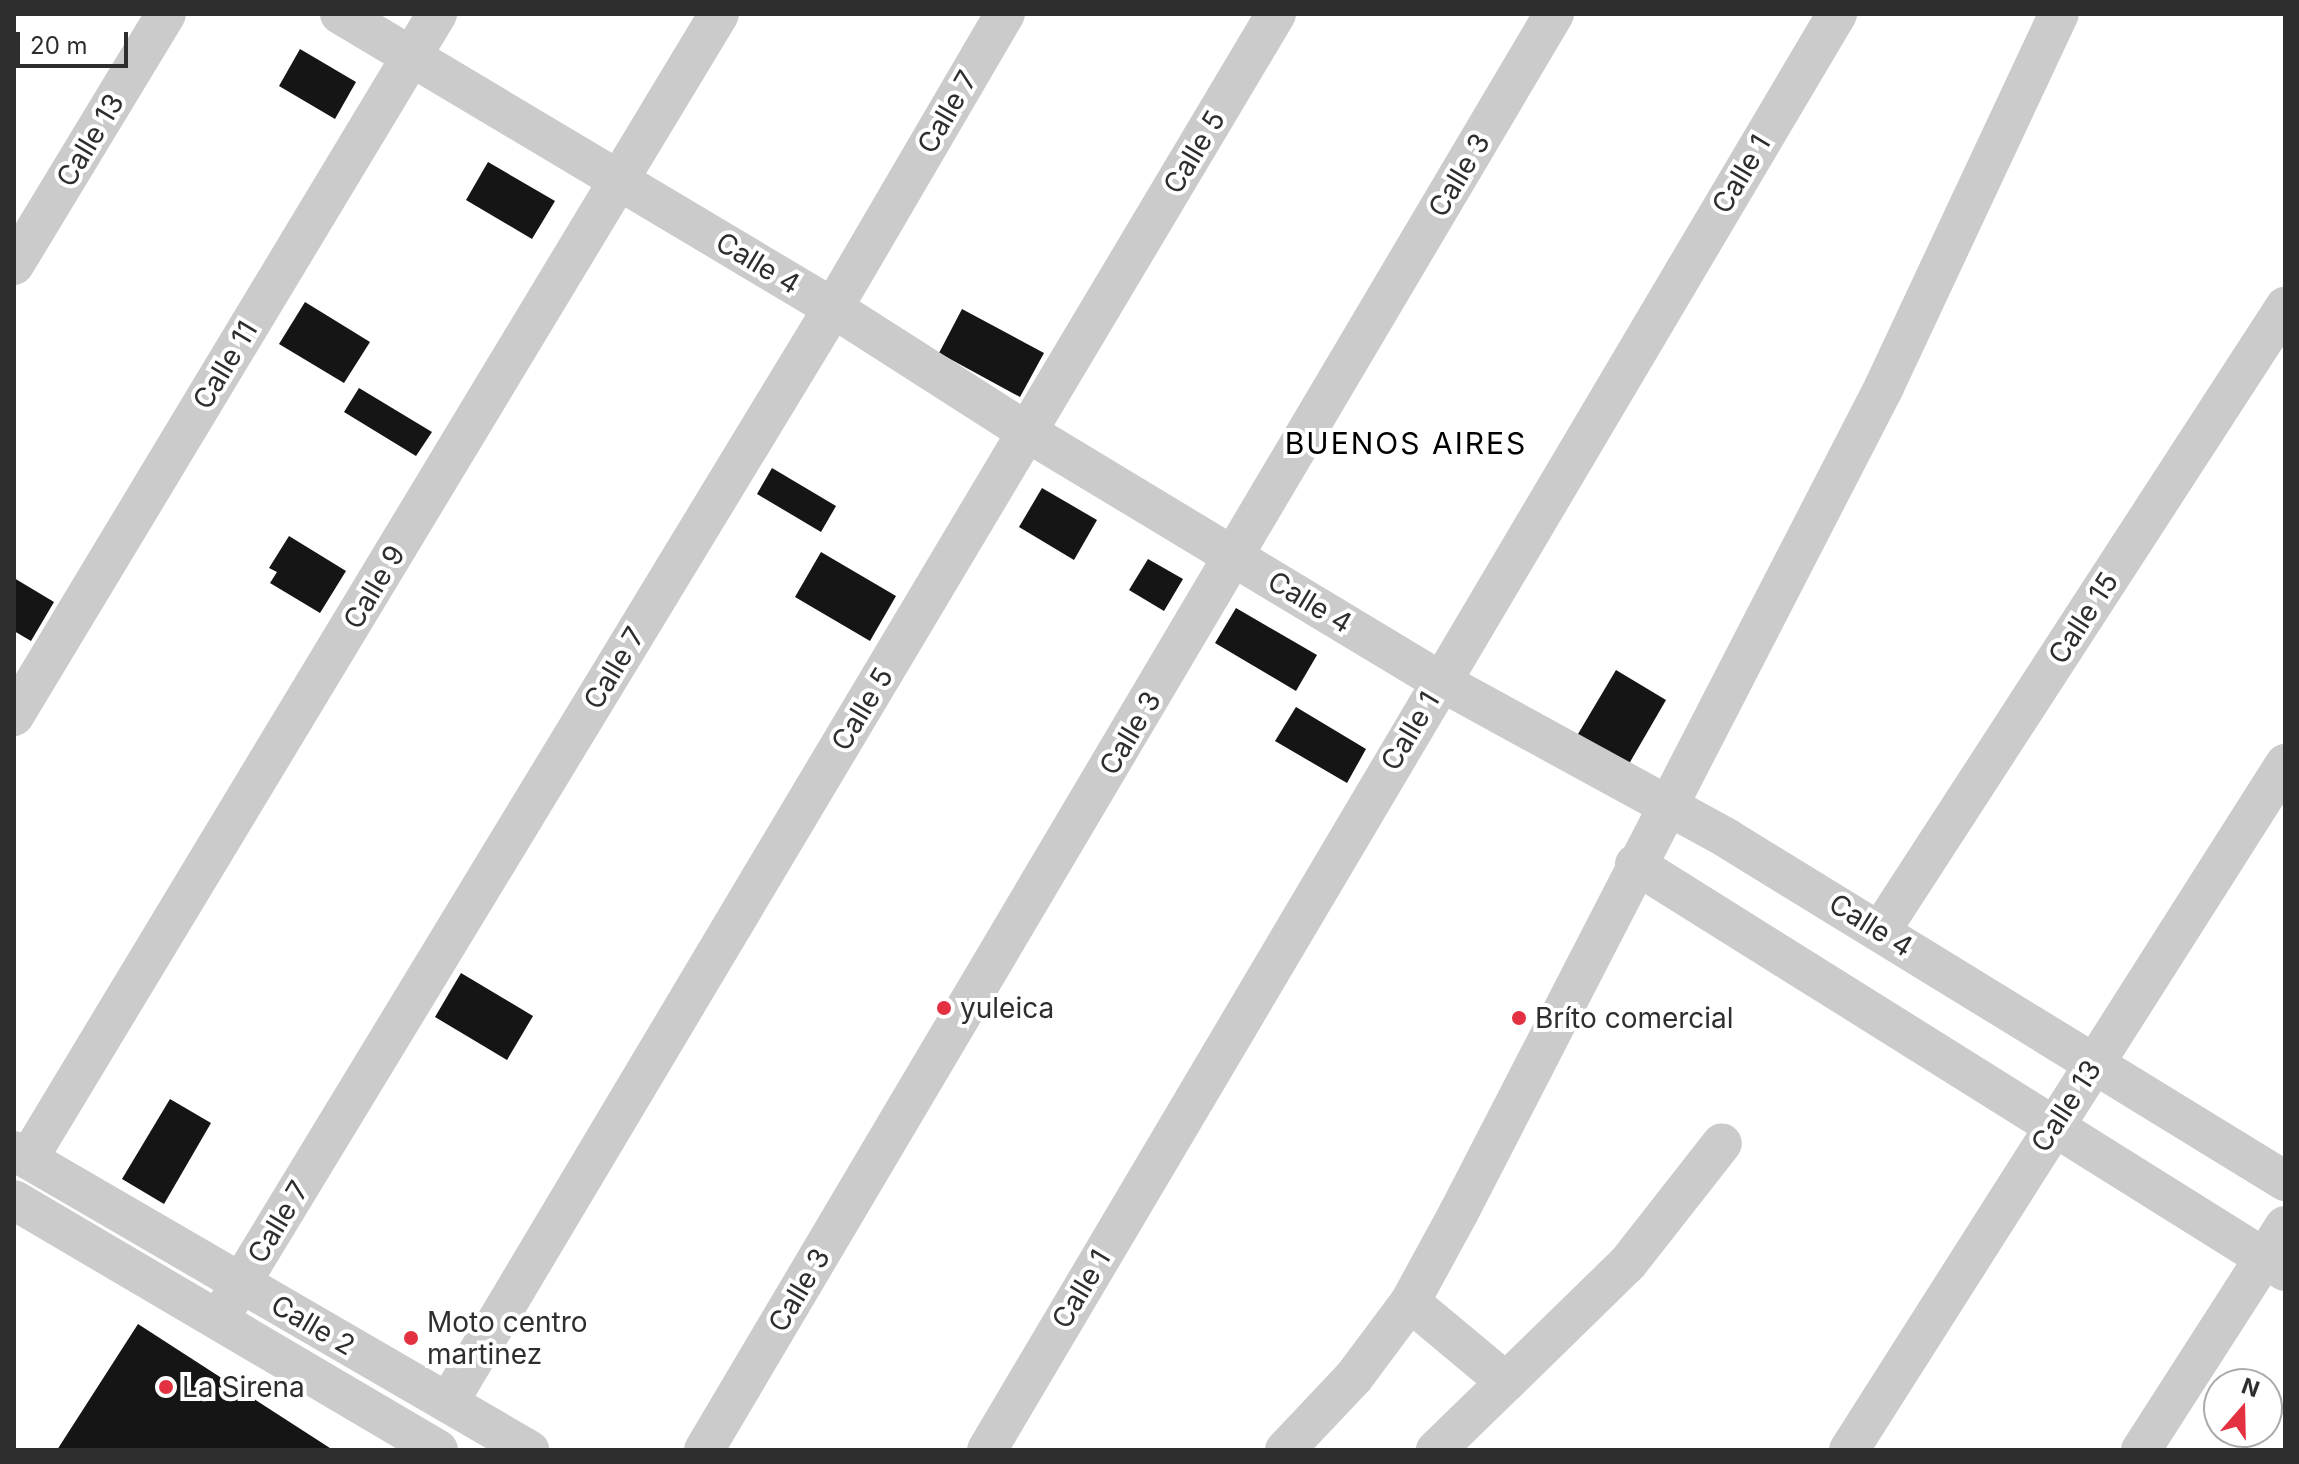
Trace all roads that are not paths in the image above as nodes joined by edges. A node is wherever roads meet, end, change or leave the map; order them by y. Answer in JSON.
{"nodes":[{"id":1,"x":166,"y":14,"type":"edge"},
{"id":2,"x":340,"y":14,"type":"edge"},
{"id":3,"x":437,"y":14,"type":"edge"},
{"id":4,"x":719,"y":14,"type":"edge"},
{"id":5,"x":1005,"y":14,"type":"edge"},
{"id":6,"x":1276,"y":14,"type":"edge"},
{"id":7,"x":1554,"y":14,"type":"edge"},
{"id":8,"x":1837,"y":14,"type":"edge"},
{"id":9,"x":2059,"y":14,"type":"edge"},
{"id":10,"x":411,"y":56,"type":"junction"},
{"id":11,"x":619,"y":180,"type":"junction"},
{"id":12,"x":14,"y":265,"type":"edge"},
{"id":13,"x":2285,"y":307,"type":"edge"},
{"id":14,"x":833,"y":308,"type":"junction"},
{"id":15,"x":1027,"y":432,"type":"junction"},
{"id":16,"x":1235,"y":556,"type":"junction"},
{"id":17,"x":1440,"y":681,"type":"junction"},
{"id":18,"x":14,"y":716,"type":"edge"},
{"id":19,"x":2285,"y":764,"type":"edge"},
{"id":20,"x":1666,"y":804,"type":"junction"},
{"id":21,"x":1635,"y":864,"type":"junction"},
{"id":22,"x":1881,"y":930,"type":"junction"},
{"id":23,"x":2093,"y":1066,"type":"junction"},
{"id":24,"x":2054,"y":1124,"type":"junction"},
{"id":25,"x":1722,"y":1143,"type":"dead end"},
{"id":26,"x":21,"y":1155,"type":"edge"},
{"id":27,"x":2285,"y":1181,"type":"edge"},
{"id":28,"x":14,"y":1200,"type":"edge"},
{"id":29,"x":2278,"y":1252,"type":"edge"},
{"id":30,"x":241,"y":1283,"type":"junction"},
{"id":31,"x":1410,"y":1302,"type":"junction"},
{"id":32,"x":219,"y":1319,"type":"junction"},
{"id":33,"x":1506,"y":1382,"type":"junction"},
{"id":34,"x":448,"y":1403,"type":"junction"},
{"id":35,"x":438,"y":1450,"type":"edge"},
{"id":36,"x":529,"y":1450,"type":"edge"},
{"id":37,"x":704,"y":1450,"type":"edge"},
{"id":38,"x":987,"y":1450,"type":"edge"},
{"id":39,"x":1285,"y":1450,"type":"edge"},
{"id":40,"x":1436,"y":1450,"type":"edge"},
{"id":41,"x":1849,"y":1450,"type":"edge"},
{"id":42,"x":2141,"y":1450,"type":"edge"}],
"edges":[{"from":1,"to":12,"type":"street","name":"Calle 13"},
{"from":2,"to":10,"type":"street","name":"Calle 4"},
{"from":3,"to":10,"type":"street","name":"Calle 11"},
{"from":4,"to":11,"type":"street","name":"Calle 9"},
{"from":5,"to":14,"type":"street","name":"Calle 7"},
{"from":6,"to":15,"type":"street","name":"Calle 5"},
{"from":7,"to":16,"type":"street","name":"Calle 3"},
{"from":8,"to":17,"type":"street","name":"Calle 1"},
{"from":9,"to":20,"type":"street"},
{"from":10,"to":11,"type":"street","name":"Calle 4"},
{"from":10,"to":18,"type":"street","name":"Calle 11"},
{"from":11,"to":14,"type":"street","name":"Calle 4"},
{"from":11,"to":26,"type":"street","name":"Calle 9"},
{"from":13,"to":22,"type":"street","name":"Calle 15"},
{"from":14,"to":15,"type":"street","name":"Calle 4"},
{"from":14,"to":30,"type":"street","name":"Calle 7"},
{"from":15,"to":16,"type":"street","name":"Calle 4"},
{"from":15,"to":34,"type":"street","name":"Calle 5"},
{"from":16,"to":17,"type":"street","name":"Calle 4"},
{"from":16,"to":37,"type":"street","name":"Calle 3"},
{"from":17,"to":20,"type":"street","name":"Calle 4"},
{"from":17,"to":38,"type":"street","name":"Calle 1"},
{"from":19,"to":23,"type":"street","name":"Calle 13"},
{"from":20,"to":21,"type":"street"},
{"from":20,"to":22,"type":"street","name":"Calle 4"},
{"from":21,"to":24,"type":"street"},
{"from":21,"to":31,"type":"street"},
{"from":22,"to":23,"type":"street","name":"Calle 4"},
{"from":23,"to":24,"type":"street","name":"Calle 13"},
{"from":23,"to":27,"type":"street","name":"Calle 4"},
{"from":24,"to":29,"type":"street"},
{"from":24,"to":41,"type":"street","name":"Calle 13"},
{"from":25,"to":33,"type":"street"},
{"from":26,"to":30,"type":"street","name":"Calle 2"},
{"from":28,"to":32,"type":"street","name":"Calle 2"},
{"from":29,"to":42,"type":"street"},
{"from":30,"to":32,"type":"street","name":"Calle 7"},
{"from":30,"to":34,"type":"street","name":"Calle 2"},
{"from":31,"to":33,"type":"street"},
{"from":31,"to":39,"type":"street"},
{"from":32,"to":35,"type":"street","name":"Calle 2"},
{"from":33,"to":40,"type":"street"},
{"from":34,"to":36,"type":"street","name":"Calle 2"}]}
